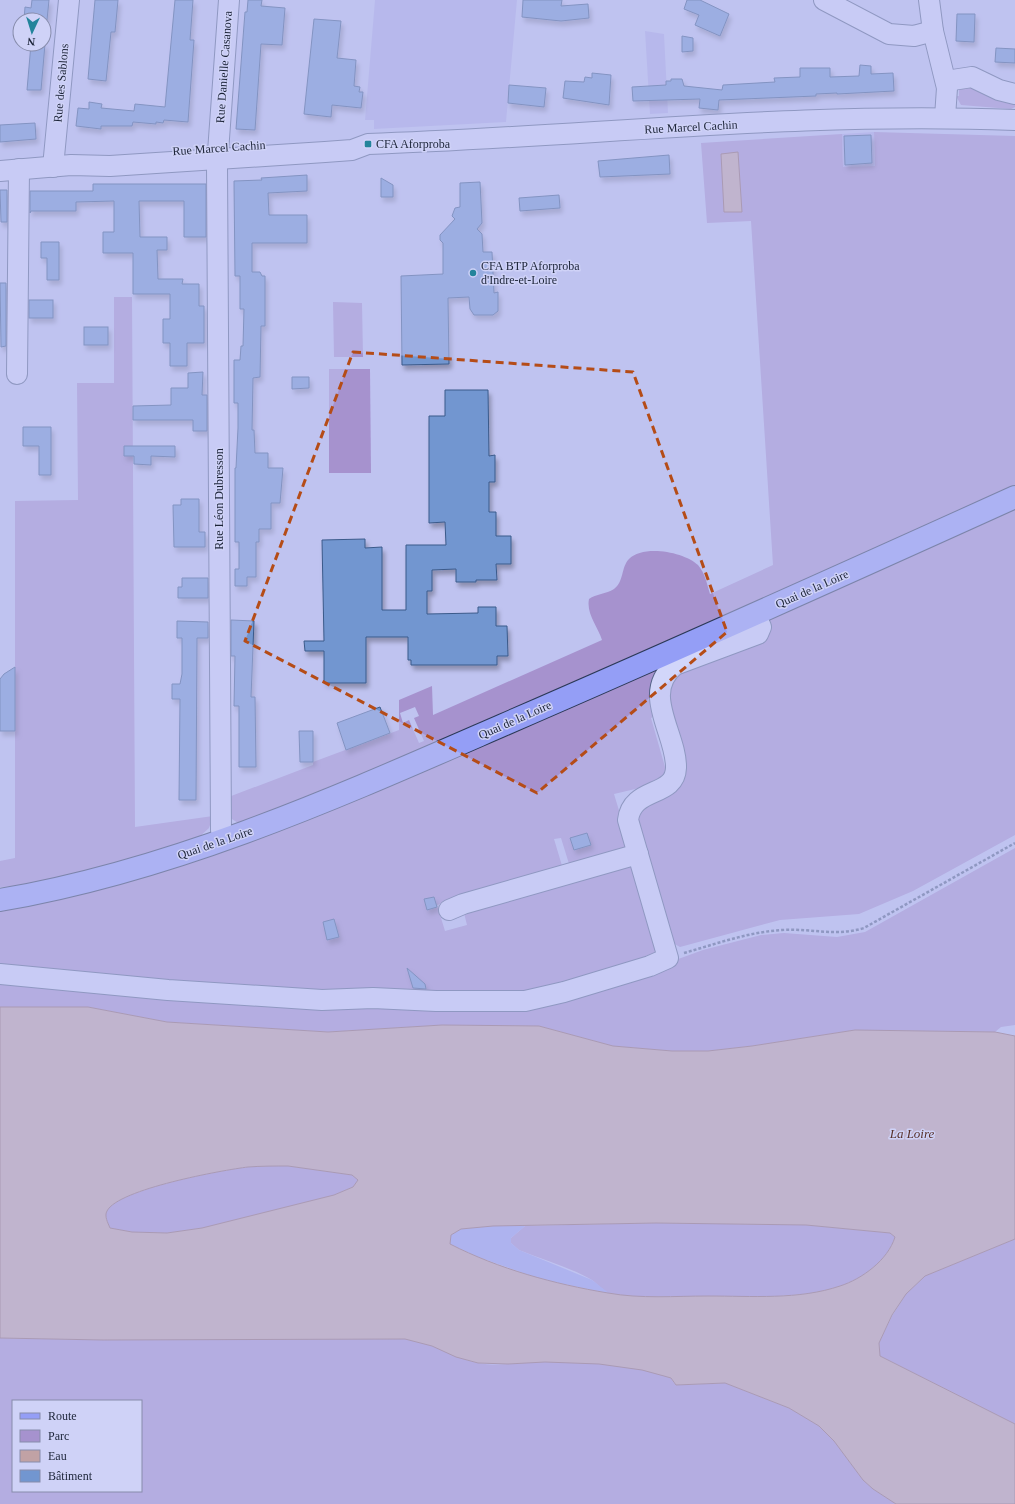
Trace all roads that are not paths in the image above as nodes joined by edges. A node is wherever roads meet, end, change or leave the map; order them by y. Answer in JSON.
{"nodes":[{"id":1,"x":69,"y":0,"type":"edge"},
{"id":2,"x":229,"y":0,"type":"edge"},
{"id":3,"x":824,"y":0,"type":"edge"},
{"id":4,"x":929,"y":0,"type":"edge"},
{"id":5,"x":933,"y":31,"type":"junction"},
{"id":6,"x":946,"y":81,"type":"junction"},
{"id":7,"x":1015,"y":94,"type":"edge"},
{"id":8,"x":945,"y":117,"type":"junction"},
{"id":9,"x":1015,"y":120,"type":"edge"},
{"id":10,"x":217,"y":152,"type":"junction"},
{"id":11,"x":62,"y":166,"type":"junction"},
{"id":12,"x":10,"y":170,"type":"edge"},
{"id":13,"x":17,"y":374,"type":"dead end"},
{"id":14,"x":1015,"y":497,"type":"edge"},
{"id":15,"x":756,"y":615,"type":"junction"},
{"id":16,"x":223,"y":840,"type":"junction"},
{"id":17,"x":638,"y":854,"type":"junction"},
{"id":18,"x":0,"y":900,"type":"edge"},
{"id":19,"x":448,"y":910,"type":"dead end"},
{"id":20,"x":0,"y":974,"type":"edge"}],
"edges":[{"from":1,"to":11,"type":"street","name":"Rue des Sablons"},
{"from":2,"to":10,"type":"street","name":"Rue Danielle Casanova"},
{"from":3,"to":5,"type":"street"},
{"from":4,"to":5,"type":"street"},
{"from":5,"to":6,"type":"street"},
{"from":6,"to":7,"type":"street"},
{"from":6,"to":8,"type":"street"},
{"from":8,"to":9,"type":"street","name":"Rue Marcel Cachin"},
{"from":8,"to":10,"type":"street","name":"Rue Marcel Cachin"},
{"from":10,"to":11,"type":"street","name":"Rue Marcel Cachin"},
{"from":10,"to":16,"type":"street","name":"Rue Léon Dubresson"},
{"from":11,"to":12,"type":"street","name":"Rue Marcel Cachin"},
{"from":12,"to":13,"type":"street"},
{"from":14,"to":15,"type":"main road","name":"Quai de la Loire"},
{"from":15,"to":16,"type":"main road","name":"Quai de la Loire"},
{"from":15,"to":17,"type":"street"},
{"from":16,"to":18,"type":"main road","name":"Quai de la Loire"},
{"from":17,"to":19,"type":"street"},
{"from":17,"to":20,"type":"street"}]}
